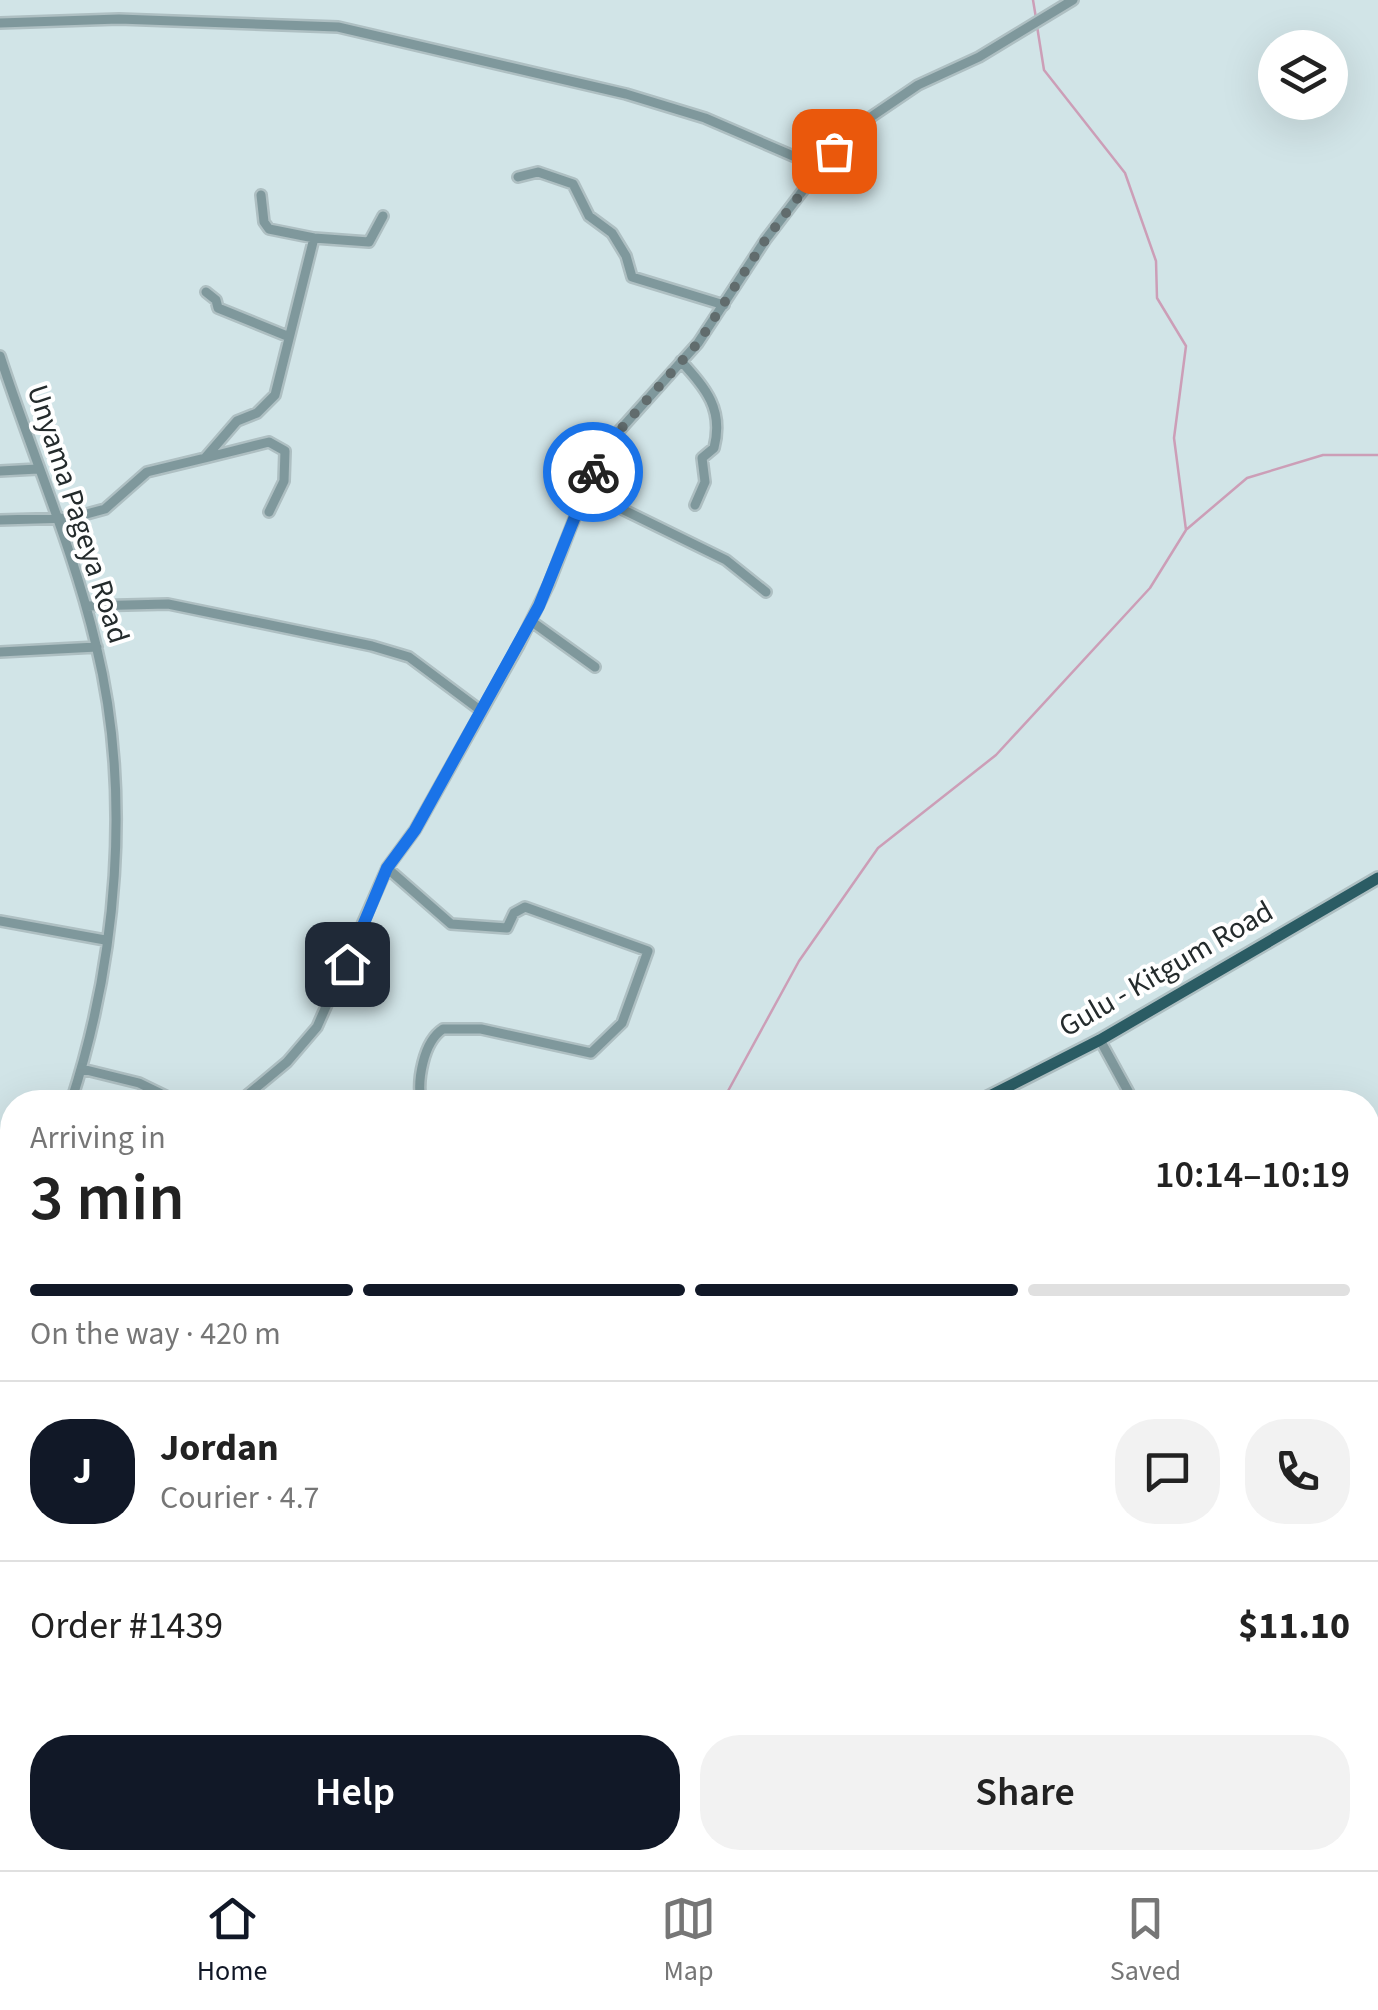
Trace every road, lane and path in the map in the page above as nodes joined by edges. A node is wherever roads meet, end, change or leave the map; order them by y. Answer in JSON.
{"nodes":[{"id":1,"x":1073,"y":0,"type":"edge"},
{"id":2,"x":0,"y":23,"type":"edge"},
{"id":3,"x":821,"y":168,"type":"junction"},
{"id":4,"x":518,"y":177,"type":"dead end"},
{"id":5,"x":261,"y":195,"type":"dead end"},
{"id":6,"x":383,"y":216,"type":"dead end"},
{"id":7,"x":314,"y":238,"type":"junction"},
{"id":8,"x":206,"y":292,"type":"dead end"},
{"id":9,"x":724,"y":305,"type":"junction"},
{"id":10,"x":288,"y":336,"type":"junction"},
{"id":11,"x":0,"y":356,"type":"edge"},
{"id":12,"x":680,"y":361,"type":"junction"},
{"id":13,"x":205,"y":458,"type":"junction"},
{"id":14,"x":38,"y":468,"type":"junction"},
{"id":15,"x":0,"y":472,"type":"edge"},
{"id":16,"x":585,"y":491,"type":"junction"},
{"id":17,"x":694,"y":506,"type":"dead end"},
{"id":18,"x":269,"y":512,"type":"dead end"},
{"id":19,"x":55,"y":518,"type":"junction"},
{"id":20,"x":0,"y":520,"type":"edge"},
{"id":21,"x":766,"y":592,"type":"dead end"},
{"id":22,"x":86,"y":606,"type":"junction"},
{"id":23,"x":532,"y":621,"type":"junction"},
{"id":24,"x":97,"y":646,"type":"junction"},
{"id":25,"x":0,"y":652,"type":"edge"},
{"id":26,"x":595,"y":668,"type":"dead end"},
{"id":27,"x":480,"y":710,"type":"junction"},
{"id":28,"x":387,"y":868,"type":"junction"},
{"id":29,"x":1378,"y":878,"type":"edge"},
{"id":30,"x":0,"y":921,"type":"edge"},
{"id":31,"x":105,"y":940,"type":"junction"},
{"id":32,"x":1100,"y":1040,"type":"junction"},
{"id":33,"x":82,"y":1069,"type":"junction"},
{"id":34,"x":75,"y":1090,"type":"edge"},
{"id":35,"x":153,"y":1090,"type":"edge"},
{"id":36,"x":253,"y":1090,"type":"edge"},
{"id":37,"x":418,"y":1090,"type":"edge"},
{"id":38,"x":1002,"y":1090,"type":"edge"},
{"id":39,"x":1127,"y":1090,"type":"edge"}],
"edges":[{"from":1,"to":3,"type":"street"},
{"from":2,"to":3,"type":"street"},
{"from":3,"to":9,"type":"street"},
{"from":4,"to":9,"type":"street"},
{"from":5,"to":7,"type":"street"},
{"from":6,"to":7,"type":"street"},
{"from":7,"to":10,"type":"street"},
{"from":8,"to":10,"type":"street"},
{"from":9,"to":12,"type":"street"},
{"from":10,"to":13,"type":"street"},
{"from":11,"to":14,"type":"street","name":"Unyama Pageya Road"},
{"from":12,"to":16,"type":"street"},
{"from":12,"to":17,"type":"street"},
{"from":13,"to":18,"type":"street"},
{"from":13,"to":19,"type":"street"},
{"from":14,"to":15,"type":"street"},
{"from":14,"to":19,"type":"street","name":"Unyama Pageya Road"},
{"from":16,"to":21,"type":"street"},
{"from":16,"to":23,"type":"street"},
{"from":19,"to":20,"type":"street"},
{"from":19,"to":22,"type":"street","name":"Unyama Pageya Road"},
{"from":22,"to":24,"type":"street","name":"Unyama Pageya Road"},
{"from":22,"to":27,"type":"street"},
{"from":23,"to":26,"type":"street"},
{"from":23,"to":27,"type":"street"},
{"from":24,"to":25,"type":"street"},
{"from":24,"to":31,"type":"street","name":"Unyama Pageya Road"},
{"from":27,"to":28,"type":"street"},
{"from":28,"to":36,"type":"street"},
{"from":28,"to":37,"type":"street"},
{"from":29,"to":32,"type":"main road","name":"Gulu - Kitgum Road"},
{"from":30,"to":31,"type":"street"},
{"from":31,"to":33,"type":"street","name":"Unyama Pageya Road"},
{"from":32,"to":38,"type":"main road","name":"Gulu - Kitgum Road"},
{"from":32,"to":39,"type":"street"},
{"from":33,"to":34,"type":"street","name":"Unyama Pageya Road"},
{"from":33,"to":35,"type":"street"}]}
